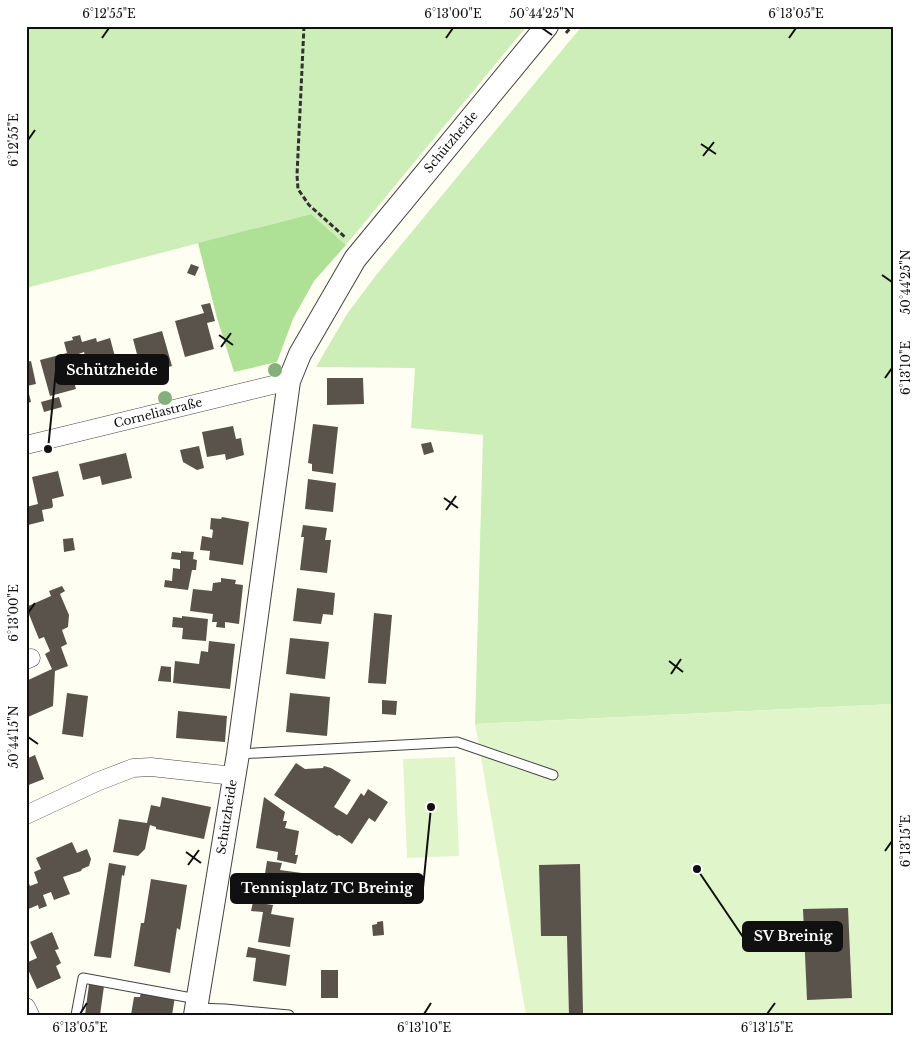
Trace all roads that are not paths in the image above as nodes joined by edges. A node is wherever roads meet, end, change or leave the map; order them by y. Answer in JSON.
{"nodes":[{"id":1,"x":547,"y":26,"type":"edge"},
{"id":2,"x":289,"y":381,"type":"junction"},
{"id":3,"x":26,"y":446,"type":"edge"},
{"id":4,"x":238,"y":754,"type":"junction"},
{"id":5,"x":553,"y":775,"type":"dead end"},
{"id":6,"x":234,"y":776,"type":"junction"},
{"id":7,"x":26,"y":815,"type":"edge"},
{"id":8,"x":26,"y":1007,"type":"edge"},
{"id":9,"x":196,"y":1007,"type":"edge"},
{"id":10,"x":30,"y":1015,"type":"edge"},
{"id":11,"x":76,"y":1015,"type":"edge"},
{"id":12,"x":289,"y":1015,"type":"edge"}],
"edges":[{"from":1,"to":2,"type":"street","name":"Schützheide"},
{"from":2,"to":3,"type":"street","name":"Corneliastraße"},
{"from":2,"to":4,"type":"street","name":"Schützheide"},
{"from":4,"to":5,"type":"lane"},
{"from":4,"to":6,"type":"street","name":"Schützheide"},
{"from":6,"to":7,"type":"street"},
{"from":6,"to":9,"type":"street","name":"Schützheide"},
{"from":8,"to":10,"type":"street"},
{"from":9,"to":11,"type":"lane"},
{"from":9,"to":12,"type":"lane"}]}
